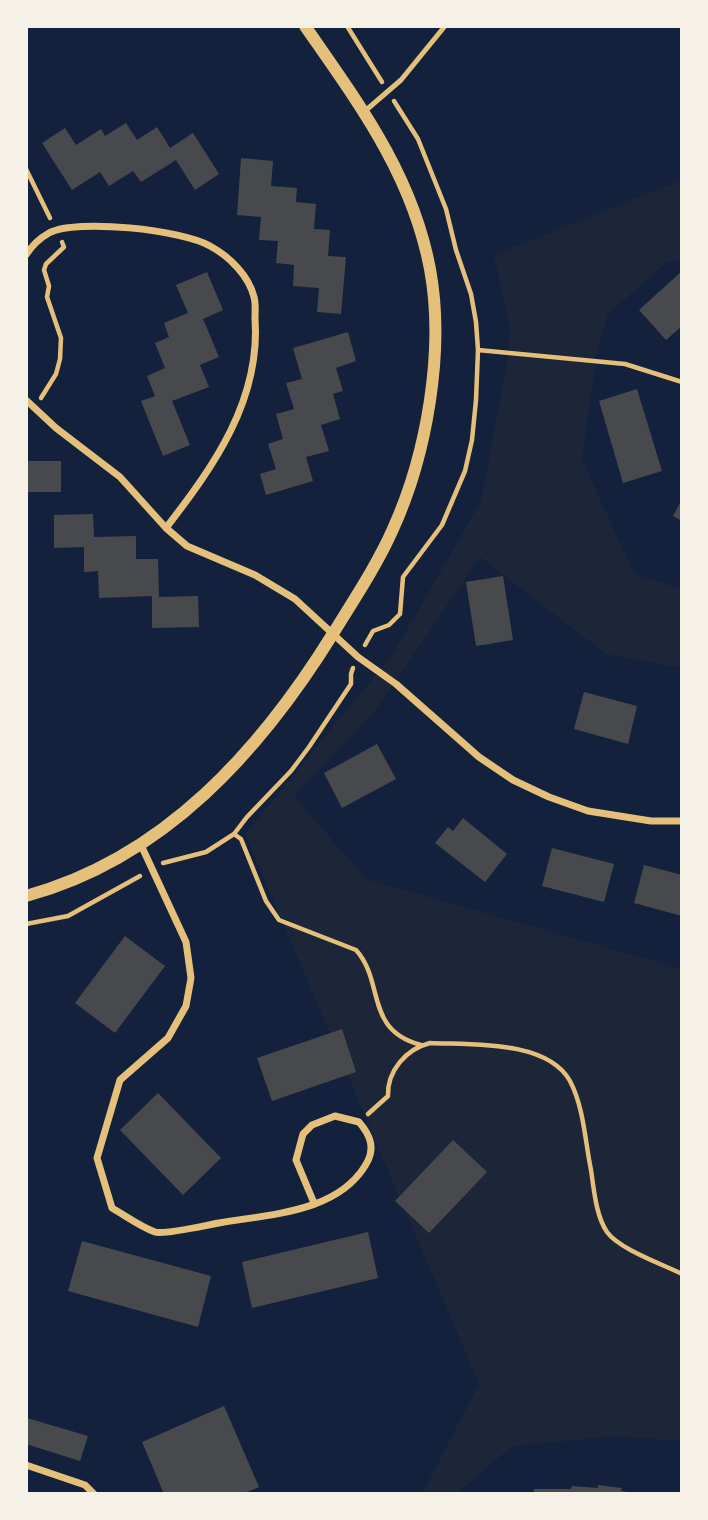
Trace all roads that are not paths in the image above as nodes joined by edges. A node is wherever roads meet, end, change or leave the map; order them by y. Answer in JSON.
{"nodes":[{"id":1,"x":305,"y":26,"type":"edge"},
{"id":2,"x":445,"y":26,"type":"edge"},
{"id":3,"x":365,"y":111,"type":"junction"},
{"id":4,"x":26,"y":255,"type":"edge"},
{"id":5,"x":26,"y":400,"type":"edge"},
{"id":6,"x":166,"y":528,"type":"junction"},
{"id":7,"x":334,"y":633,"type":"junction"},
{"id":8,"x":682,"y":821,"type":"edge"},
{"id":9,"x":141,"y":845,"type":"junction"},
{"id":10,"x":26,"y":896,"type":"edge"},
{"id":11,"x":314,"y":1203,"type":"junction"},
{"id":12,"x":26,"y":1465,"type":"edge"},
{"id":13,"x":94,"y":1494,"type":"edge"}],
"edges":[{"from":1,"to":3,"type":"street"},
{"from":2,"to":3,"type":"lane"},
{"from":3,"to":7,"type":"street"},
{"from":4,"to":6,"type":"street"},
{"from":5,"to":6,"type":"street"},
{"from":6,"to":7,"type":"street"},
{"from":7,"to":8,"type":"street"},
{"from":7,"to":9,"type":"street"},
{"from":9,"to":10,"type":"street"},
{"from":9,"to":11,"type":"street"},
{"from":11,"to":11,"type":"street"},
{"from":12,"to":13,"type":"street"}]}
